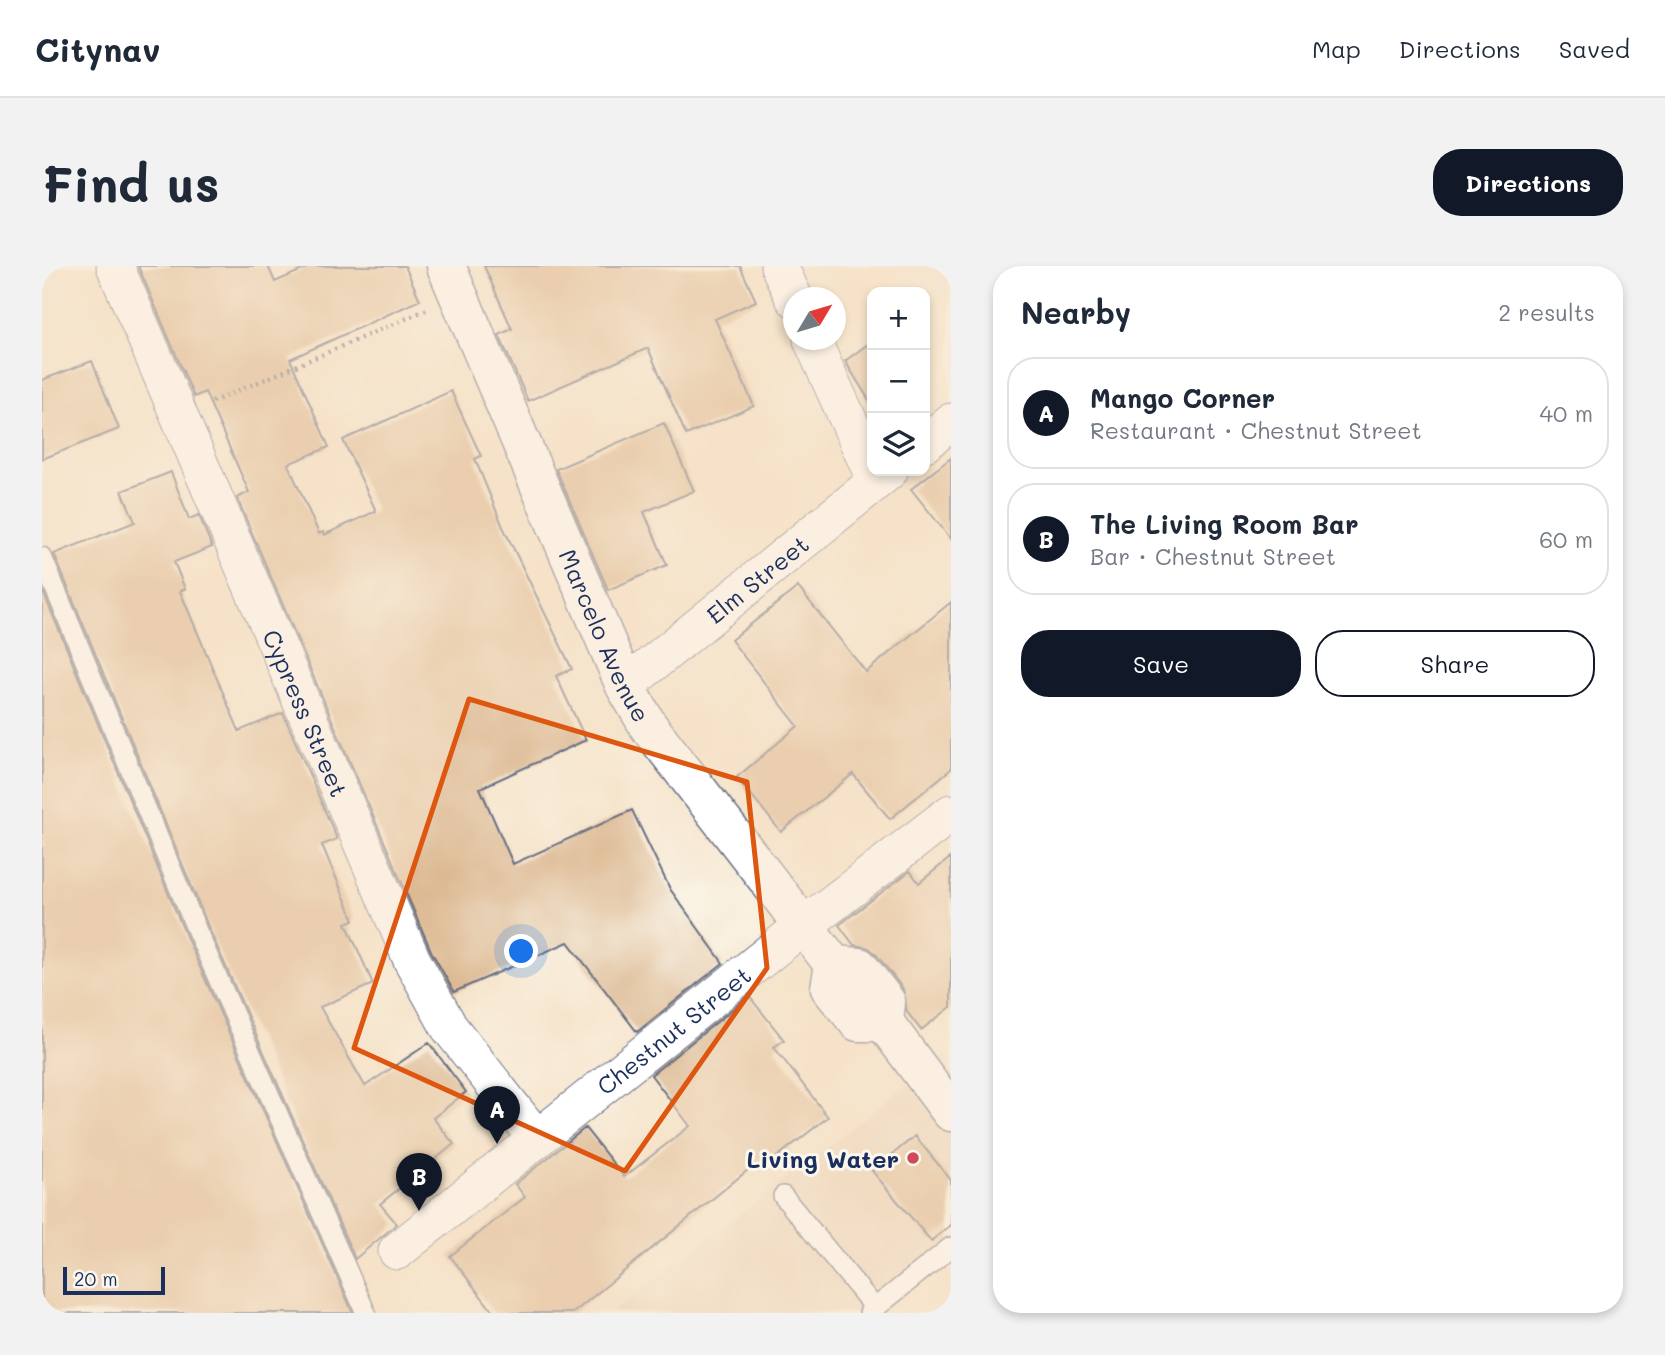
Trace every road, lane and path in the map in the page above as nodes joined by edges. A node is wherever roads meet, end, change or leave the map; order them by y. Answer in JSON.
{"nodes":[{"id":1,"x":115,"y":266,"type":"edge"},
{"id":2,"x":779,"y":266,"type":"edge"},
{"id":3,"x":452,"y":281,"type":"edge"},
{"id":4,"x":788,"y":287,"type":"edge"},
{"id":5,"x":817,"y":350,"type":"edge"},
{"id":6,"x":178,"y":416,"type":"junction"},
{"id":7,"x":951,"y":422,"type":"edge"},
{"id":8,"x":930,"y":439,"type":"edge"},
{"id":9,"x":867,"y":445,"type":"edge"},
{"id":10,"x":883,"y":476,"type":"edge"},
{"id":11,"x":42,"y":557,"type":"edge"},
{"id":12,"x":625,"y":686,"type":"junction"},
{"id":13,"x":951,"y":813,"type":"edge"},
{"id":14,"x":803,"y":926,"type":"junction"},
{"id":15,"x":951,"y":1112,"type":"edge"},
{"id":16,"x":537,"y":1139,"type":"junction"},
{"id":17,"x":783,"y":1196,"type":"dead end"},
{"id":18,"x":951,"y":1247,"type":"edge"},
{"id":19,"x":397,"y":1251,"type":"dead end"},
{"id":20,"x":872,"y":1311,"type":"edge"},
{"id":21,"x":366,"y":1313,"type":"edge"}],
"edges":[{"from":1,"to":6,"type":"street","name":"Cypress Street"},
{"from":2,"to":4,"type":"street"},
{"from":3,"to":6,"type":"path"},
{"from":3,"to":12,"type":"street","name":"Marcelo Avenue"},
{"from":5,"to":9,"type":"street"},
{"from":6,"to":16,"type":"street","name":"Cypress Street"},
{"from":7,"to":8,"type":"street"},
{"from":10,"to":12,"type":"street","name":"Elm Street"},
{"from":11,"to":21,"type":"lane"},
{"from":12,"to":14,"type":"street","name":"Marcelo Avenue"},
{"from":13,"to":14,"type":"street","name":"Chestnut Street"},
{"from":14,"to":15,"type":"street","name":"Marcelo Avenue"},
{"from":14,"to":16,"type":"street","name":"Chestnut Street"},
{"from":16,"to":19,"type":"street","name":"Chestnut Street"},
{"from":17,"to":20,"type":"lane"},
{"from":18,"to":20,"type":"lane"}]}
